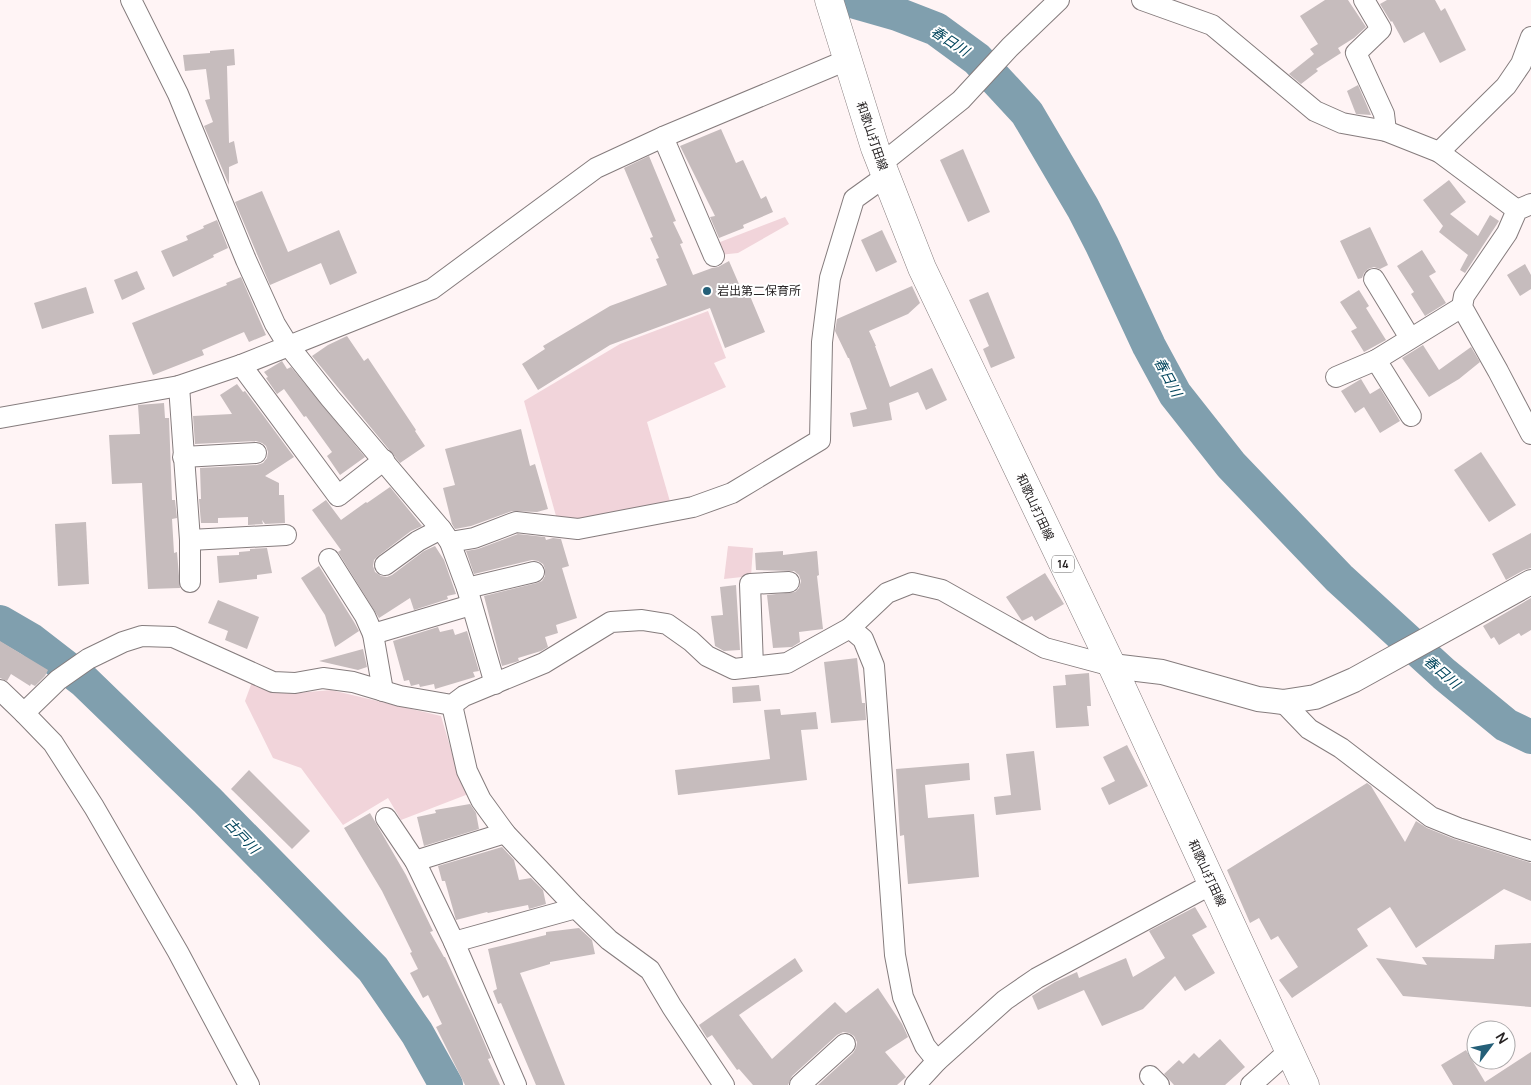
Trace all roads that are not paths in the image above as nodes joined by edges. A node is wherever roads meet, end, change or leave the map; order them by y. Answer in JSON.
{"nodes":[{"id":1,"x":130,"y":0,"type":"edge"},
{"id":2,"x":829,"y":0,"type":"edge"},
{"id":3,"x":1059,"y":0,"type":"edge"},
{"id":4,"x":1142,"y":0,"type":"edge"},
{"id":5,"x":1364,"y":0,"type":"edge"},
{"id":6,"x":1531,"y":37,"type":"edge"},
{"id":7,"x":844,"y":47,"type":"junction"},
{"id":8,"x":1386,"y":131,"type":"junction"},
{"id":9,"x":663,"y":137,"type":"junction"},
{"id":10,"x":1439,"y":152,"type":"junction"},
{"id":11,"x":883,"y":170,"type":"junction"},
{"id":12,"x":1524,"y":207,"type":"edge"},
{"id":13,"x":714,"y":256,"type":"dead end"},
{"id":14,"x":1374,"y":279,"type":"dead end"},
{"id":15,"x":1462,"y":306,"type":"junction"},
{"id":16,"x":1410,"y":338,"type":"junction"},
{"id":17,"x":288,"y":345,"type":"junction"},
{"id":18,"x":1376,"y":360,"type":"junction"},
{"id":19,"x":240,"y":365,"type":"junction"},
{"id":20,"x":1336,"y":377,"type":"dead end"},
{"id":21,"x":179,"y":386,"type":"junction"},
{"id":22,"x":1411,"y":416,"type":"dead end"},
{"id":23,"x":0,"y":418,"type":"edge"},
{"id":24,"x":1531,"y":434,"type":"edge"},
{"id":25,"x":256,"y":453,"type":"dead end"},
{"id":26,"x":183,"y":457,"type":"junction"},
{"id":27,"x":384,"y":460,"type":"junction"},
{"id":28,"x":445,"y":535,"type":"junction"},
{"id":29,"x":286,"y":536,"type":"dead end"},
{"id":30,"x":190,"y":540,"type":"junction"},
{"id":31,"x":329,"y":559,"type":"dead end"},
{"id":32,"x":385,"y":565,"type":"dead end"},
{"id":33,"x":534,"y":572,"type":"dead end"},
{"id":34,"x":190,"y":582,"type":"dead end"},
{"id":35,"x":789,"y":582,"type":"dead end"},
{"id":36,"x":1531,"y":582,"type":"edge"},
{"id":37,"x":469,"y":596,"type":"junction"},
{"id":38,"x":850,"y":628,"type":"junction"},
{"id":39,"x":373,"y":634,"type":"junction"},
{"id":40,"x":1112,"y":666,"type":"junction"},
{"id":41,"x":753,"y":667,"type":"junction"},
{"id":42,"x":495,"y":684,"type":"junction"},
{"id":43,"x":0,"y":690,"type":"edge"},
{"id":44,"x":382,"y":691,"type":"junction"},
{"id":45,"x":1283,"y":702,"type":"junction"},
{"id":46,"x":452,"y":705,"type":"junction"},
{"id":47,"x":24,"y":713,"type":"junction"},
{"id":48,"x":386,"y":818,"type":"dead end"},
{"id":49,"x":505,"y":833,"type":"junction"},
{"id":50,"x":1531,"y":851,"type":"edge"},
{"id":51,"x":415,"y":861,"type":"junction"},
{"id":52,"x":1212,"y":884,"type":"junction"},
{"id":53,"x":576,"y":908,"type":"junction"},
{"id":54,"x":454,"y":942,"type":"junction"},
{"id":55,"x":845,"y":1044,"type":"dead end"},
{"id":56,"x":1289,"y":1051,"type":"junction"},
{"id":57,"x":937,"y":1061,"type":"junction"},
{"id":58,"x":249,"y":1085,"type":"edge"},
{"id":59,"x":516,"y":1085,"type":"edge"},
{"id":60,"x":724,"y":1085,"type":"edge"},
{"id":61,"x":800,"y":1085,"type":"edge"},
{"id":62,"x":915,"y":1085,"type":"edge"},
{"id":63,"x":1251,"y":1085,"type":"edge"},
{"id":64,"x":1305,"y":1085,"type":"edge"}],
"edges":[{"from":1,"to":17,"type":"street"},
{"from":2,"to":7,"type":"main road","name":"和歌山打田線","number":"14"},
{"from":3,"to":11,"type":"street"},
{"from":4,"to":8,"type":"street"},
{"from":5,"to":8,"type":"street"},
{"from":6,"to":10,"type":"street"},
{"from":7,"to":9,"type":"street"},
{"from":7,"to":11,"type":"main road","name":"和歌山打田線","number":"14"},
{"from":8,"to":10,"type":"street"},
{"from":9,"to":13,"type":"street"},
{"from":9,"to":17,"type":"street"},
{"from":10,"to":12,"type":"street"},
{"from":11,"to":28,"type":"street"},
{"from":11,"to":40,"type":"main road","name":"和歌山打田線","number":"14"},
{"from":12,"to":15,"type":"street"},
{"from":14,"to":16,"type":"street"},
{"from":15,"to":16,"type":"street"},
{"from":15,"to":24,"type":"street"},
{"from":16,"to":18,"type":"street"},
{"from":17,"to":19,"type":"street"},
{"from":17,"to":27,"type":"street"},
{"from":18,"to":20,"type":"street"},
{"from":18,"to":22,"type":"street"},
{"from":19,"to":21,"type":"street"},
{"from":19,"to":27,"type":"street"},
{"from":21,"to":23,"type":"street"},
{"from":21,"to":26,"type":"street"},
{"from":25,"to":26,"type":"street"},
{"from":26,"to":30,"type":"street"},
{"from":27,"to":28,"type":"street"},
{"from":28,"to":32,"type":"street"},
{"from":28,"to":37,"type":"street"},
{"from":29,"to":30,"type":"street"},
{"from":30,"to":34,"type":"street"},
{"from":31,"to":39,"type":"street"},
{"from":33,"to":37,"type":"street"},
{"from":35,"to":41,"type":"street"},
{"from":36,"to":45,"type":"street"},
{"from":37,"to":39,"type":"street"},
{"from":37,"to":42,"type":"street"},
{"from":38,"to":40,"type":"street"},
{"from":38,"to":41,"type":"street"},
{"from":38,"to":57,"type":"street"},
{"from":39,"to":44,"type":"street"},
{"from":40,"to":45,"type":"street"},
{"from":40,"to":52,"type":"main road","name":"和歌山打田線","number":"14"},
{"from":41,"to":42,"type":"street"},
{"from":42,"to":46,"type":"street"},
{"from":43,"to":47,"type":"street"},
{"from":44,"to":46,"type":"street"},
{"from":44,"to":47,"type":"street"},
{"from":45,"to":50,"type":"street"},
{"from":46,"to":49,"type":"street"},
{"from":47,"to":58,"type":"street"},
{"from":48,"to":51,"type":"street"},
{"from":49,"to":51,"type":"street"},
{"from":49,"to":53,"type":"street"},
{"from":51,"to":54,"type":"street"},
{"from":52,"to":56,"type":"main road","name":"和歌山打田線","number":"14"},
{"from":52,"to":57,"type":"street"},
{"from":53,"to":54,"type":"street"},
{"from":53,"to":60,"type":"street"},
{"from":54,"to":59,"type":"street"},
{"from":55,"to":61,"type":"street"},
{"from":56,"to":63,"type":"street"},
{"from":56,"to":64,"type":"main road","name":"和歌山打田線","number":"14"},
{"from":57,"to":62,"type":"street"}]}
